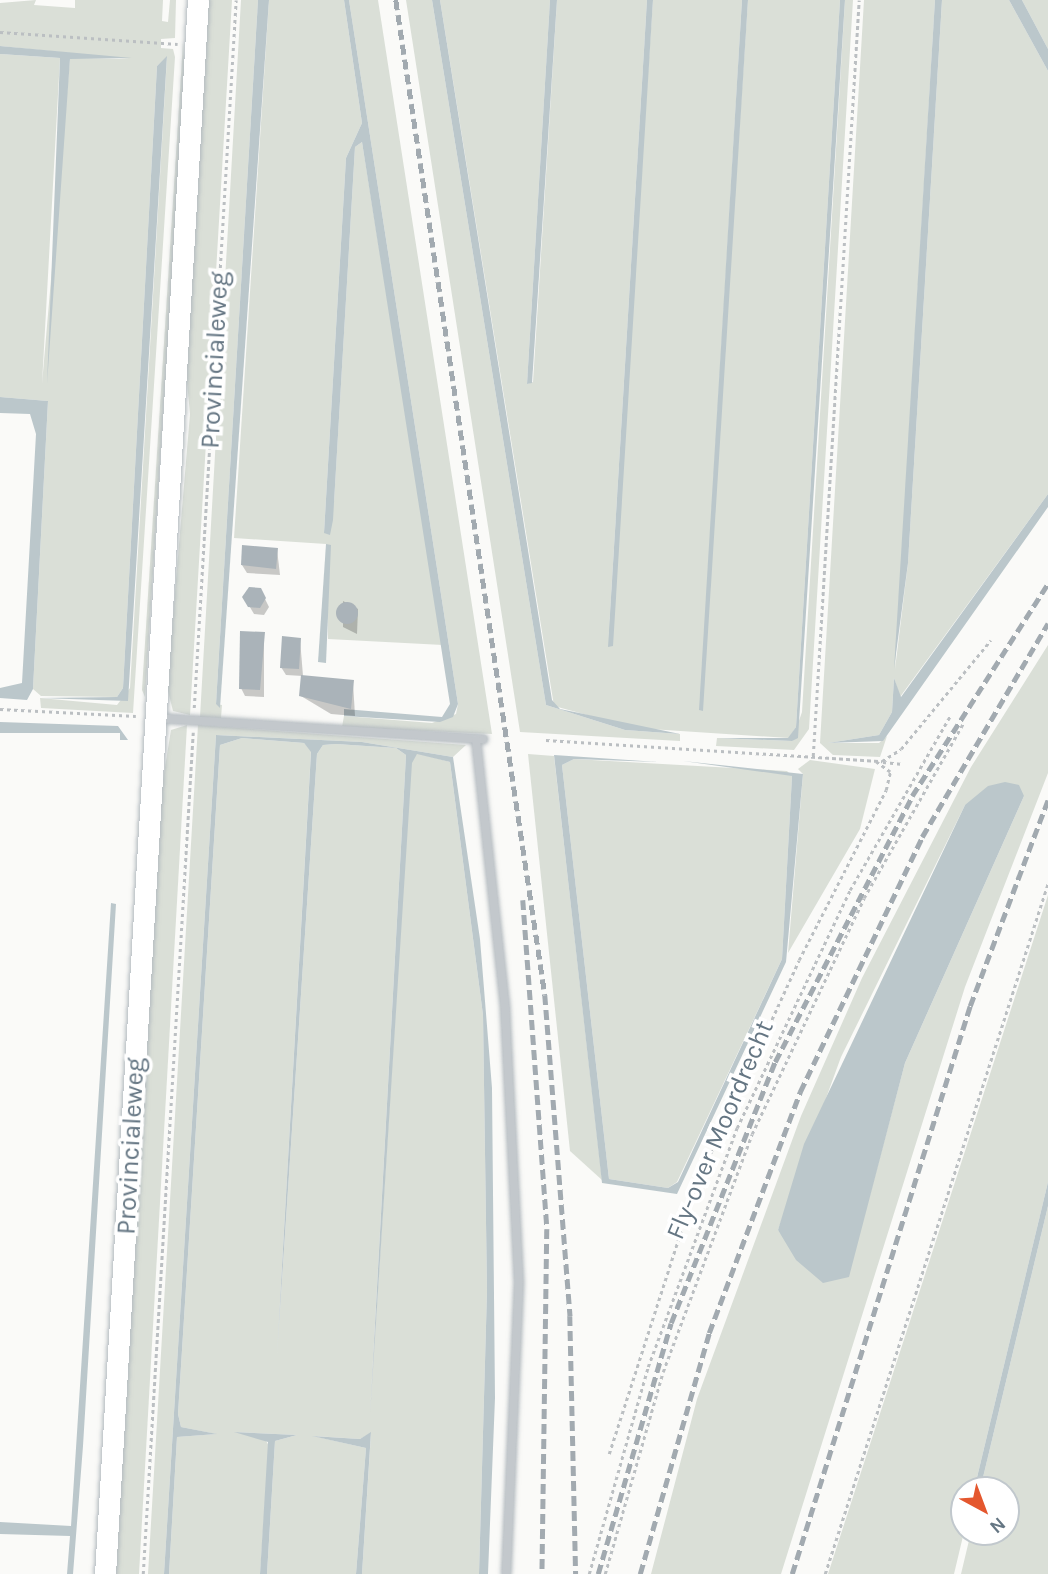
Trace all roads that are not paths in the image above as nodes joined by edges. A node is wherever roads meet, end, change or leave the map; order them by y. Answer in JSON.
{"nodes":[{"id":1,"x":198,"y":0,"type":"edge"},
{"id":2,"x":156,"y":718,"type":"junction"},
{"id":3,"x":105,"y":1574,"type":"edge"},
{"id":4,"x":506,"y":1574,"type":"edge"}],
"edges":[{"from":1,"to":2,"type":"main road","name":"Provincialeweg"},
{"from":2,"to":3,"type":"main road","name":"Provincialeweg"},
{"from":2,"to":4,"type":"lane"}]}
